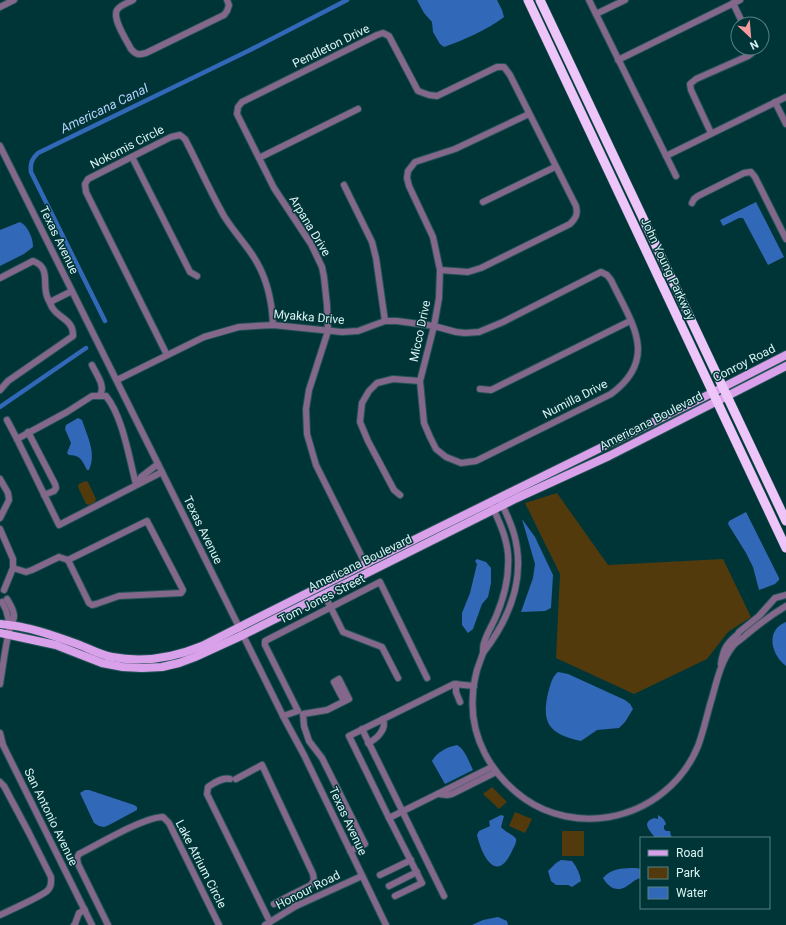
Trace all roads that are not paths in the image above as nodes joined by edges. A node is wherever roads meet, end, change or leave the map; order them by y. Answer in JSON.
{"nodes":[{"id":1,"x":14,"y":0,"type":"edge"},
{"id":2,"x":133,"y":0,"type":"edge"},
{"id":3,"x":227,"y":0,"type":"edge"},
{"id":4,"x":528,"y":0,"type":"edge"},
{"id":5,"x":540,"y":0,"type":"edge"},
{"id":6,"x":589,"y":0,"type":"edge"},
{"id":7,"x":625,"y":0,"type":"edge"},
{"id":8,"x":740,"y":0,"type":"edge"},
{"id":9,"x":733,"y":3,"type":"junction"},
{"id":10,"x":0,"y":7,"type":"edge"},
{"id":11,"x":596,"y":14,"type":"junction"},
{"id":12,"x":739,"y":16,"type":"edge"},
{"id":13,"x":537,"y":18,"type":"junction"},
{"id":14,"x":554,"y":29,"type":"junction"},
{"id":15,"x":748,"y":56,"type":"edge"},
{"id":16,"x":618,"y":60,"type":"junction"},
{"id":17,"x":786,"y":97,"type":"edge"},
{"id":18,"x":242,"y":102,"type":"joint"},
{"id":19,"x":775,"y":102,"type":"junction"},
{"id":20,"x":358,"y":109,"type":"dead end"},
{"id":21,"x":529,"y":114,"type":"junction"},
{"id":22,"x":786,"y":124,"type":"edge"},
{"id":23,"x":711,"y":133,"type":"junction"},
{"id":24,"x":0,"y":146,"type":"edge"},
{"id":25,"x":2,"y":155,"type":"edge"},
{"id":26,"x":666,"y":156,"type":"junction"},
{"id":27,"x":132,"y":157,"type":"junction"},
{"id":28,"x":259,"y":158,"type":"junction"},
{"id":29,"x":555,"y":166,"type":"junction"},
{"id":30,"x":676,"y":176,"type":"dead end"},
{"id":31,"x":344,"y":186,"type":"dead end"},
{"id":32,"x":483,"y":202,"type":"dead end"},
{"id":33,"x":692,"y":203,"type":"dead end"},
{"id":34,"x":786,"y":239,"type":"edge"},
{"id":35,"x":440,"y":270,"type":"junction"},
{"id":36,"x":197,"y":276,"type":"dead end"},
{"id":37,"x":0,"y":278,"type":"edge"},
{"id":38,"x":611,"y":280,"type":"joint"},
{"id":39,"x":72,"y":292,"type":"junction"},
{"id":40,"x":50,"y":302,"type":"junction"},
{"id":41,"x":385,"y":321,"type":"junction"},
{"id":42,"x":630,"y":321,"type":"junction"},
{"id":43,"x":273,"y":325,"type":"junction"},
{"id":44,"x":434,"y":326,"type":"junction"},
{"id":45,"x":328,"y":331,"type":"junction"},
{"id":46,"x":167,"y":355,"type":"junction"},
{"id":47,"x":786,"y":355,"type":"edge"},
{"id":48,"x":92,"y":365,"type":"dead end"},
{"id":49,"x":786,"y":366,"type":"edge"},
{"id":50,"x":116,"y":380,"type":"junction"},
{"id":51,"x":420,"y":381,"type":"junction"},
{"id":52,"x":723,"y":387,"type":"junction"},
{"id":53,"x":480,"y":389,"type":"dead end"},
{"id":54,"x":0,"y":390,"type":"edge"},
{"id":55,"x":712,"y":393,"type":"junction"},
{"id":56,"x":100,"y":395,"type":"junction"},
{"id":57,"x":727,"y":396,"type":"junction"},
{"id":58,"x":716,"y":402,"type":"junction"},
{"id":59,"x":7,"y":420,"type":"dead end"},
{"id":60,"x":28,"y":432,"type":"junction"},
{"id":61,"x":17,"y":439,"type":"junction"},
{"id":62,"x":618,"y":440,"type":"junction"},
{"id":63,"x":609,"y":456,"type":"junction"},
{"id":64,"x":476,"y":461,"type":"joint"},
{"id":65,"x":158,"y":464,"type":"junction"},
{"id":66,"x":559,"y":469,"type":"junction"},
{"id":67,"x":162,"y":472,"type":"junction"},
{"id":68,"x":563,"y":478,"type":"junction"},
{"id":69,"x":0,"y":479,"type":"edge"},
{"id":70,"x":136,"y":484,"type":"junction"},
{"id":71,"x":44,"y":495,"type":"junction"},
{"id":72,"x":400,"y":495,"type":"dead end"},
{"id":73,"x":501,"y":502,"type":"junction"},
{"id":74,"x":492,"y":506,"type":"junction"},
{"id":75,"x":0,"y":518,"type":"edge"},
{"id":76,"x":786,"y":521,"type":"edge"},
{"id":77,"x":0,"y":529,"type":"edge"},
{"id":78,"x":786,"y":548,"type":"edge"},
{"id":79,"x":68,"y":560,"type":"junction"},
{"id":80,"x":13,"y":568,"type":"junction"},
{"id":81,"x":367,"y":568,"type":"junction"},
{"id":82,"x":2,"y":590,"type":"edge"},
{"id":83,"x":324,"y":594,"type":"junction"},
{"id":84,"x":786,"y":595,"type":"edge"},
{"id":85,"x":3,"y":601,"type":"edge"},
{"id":86,"x":786,"y":606,"type":"edge"},
{"id":87,"x":331,"y":607,"type":"junction"},
{"id":88,"x":0,"y":624,"type":"edge"},
{"id":89,"x":10,"y":625,"type":"junction"},
{"id":90,"x":239,"y":627,"type":"junction"},
{"id":91,"x":4,"y":633,"type":"edge"},
{"id":92,"x":242,"y":635,"type":"junction"},
{"id":93,"x":483,"y":653,"type":"junction"},
{"id":94,"x":125,"y":658,"type":"junction"},
{"id":95,"x":123,"y":667,"type":"junction"},
{"id":96,"x":721,"y":667,"type":"junction"},
{"id":97,"x":398,"y":678,"type":"dead end"},
{"id":98,"x":427,"y":678,"type":"dead end"},
{"id":99,"x":0,"y":684,"type":"edge"},
{"id":100,"x":456,"y":684,"type":"junction"},
{"id":101,"x":474,"y":686,"type":"junction"},
{"id":102,"x":344,"y":701,"type":"dead end"},
{"id":103,"x":460,"y":702,"type":"dead end"},
{"id":104,"x":301,"y":712,"type":"junction"},
{"id":105,"x":283,"y":716,"type":"junction"},
{"id":106,"x":382,"y":719,"type":"junction"},
{"id":107,"x":362,"y":729,"type":"junction"},
{"id":108,"x":0,"y":733,"type":"edge"},
{"id":109,"x":368,"y":743,"type":"junction"},
{"id":110,"x":494,"y":769,"type":"junction"},
{"id":111,"x":0,"y":782,"type":"edge"},
{"id":112,"x":402,"y":811,"type":"junction"},
{"id":113,"x":389,"y":818,"type":"junction"},
{"id":114,"x":350,"y":851,"type":"junction"},
{"id":115,"x":410,"y":860,"type":"junction"},
{"id":116,"x":417,"y":872,"type":"junction"},
{"id":117,"x":380,"y":875,"type":"dead end"},
{"id":118,"x":362,"y":876,"type":"junction"},
{"id":119,"x":389,"y":886,"type":"dead end"},
{"id":120,"x":291,"y":895,"type":"junction"},
{"id":121,"x":395,"y":896,"type":"dead end"},
{"id":122,"x":444,"y":896,"type":"dead end"},
{"id":123,"x":274,"y":904,"type":"dead end"},
{"id":124,"x":296,"y":906,"type":"junction"},
{"id":125,"x":85,"y":910,"type":"junction"},
{"id":126,"x":0,"y":915,"type":"edge"},
{"id":127,"x":267,"y":924,"type":"edge"},
{"id":128,"x":74,"y":925,"type":"edge"},
{"id":129,"x":92,"y":925,"type":"edge"},
{"id":130,"x":108,"y":925,"type":"edge"},
{"id":131,"x":219,"y":925,"type":"edge"},
{"id":132,"x":386,"y":925,"type":"edge"}],
"edges":[{"from":1,"to":10,"type":"street"},
{"from":2,"to":3,"type":"street"},
{"from":4,"to":13,"type":"highway","name":"John Young Parkway"},
{"from":5,"to":14,"type":"highway","name":"John Young Parkway"},
{"from":6,"to":11,"type":"street"},
{"from":7,"to":11,"type":"street"},
{"from":8,"to":9,"type":"street"},
{"from":9,"to":12,"type":"street"},
{"from":9,"to":16,"type":"street"},
{"from":11,"to":16,"type":"street"},
{"from":13,"to":14,"type":"highway"},
{"from":13,"to":55,"type":"highway","name":"John Young Parkway"},
{"from":14,"to":52,"type":"highway","name":"John Young Parkway"},
{"from":15,"to":23,"type":"street"},
{"from":16,"to":26,"type":"street"},
{"from":17,"to":19,"type":"street"},
{"from":18,"to":21,"type":"street","name":"Pendleton Drive"},
{"from":18,"to":28,"type":"street","name":"Arpana Drive"},
{"from":19,"to":22,"type":"street"},
{"from":19,"to":23,"type":"street"},
{"from":20,"to":28,"type":"street"},
{"from":21,"to":29,"type":"street"},
{"from":21,"to":35,"type":"street","name":"Micco Drive"},
{"from":23,"to":26,"type":"street"},
{"from":24,"to":25,"type":"street","name":"Texas Avenue"},
{"from":25,"to":39,"type":"street","name":"Texas Avenue"},
{"from":26,"to":30,"type":"street"},
{"from":27,"to":36,"type":"street"},
{"from":27,"to":43,"type":"street","name":"Nokomis Circle"},
{"from":27,"to":46,"type":"street","name":"Nokomis Circle"},
{"from":28,"to":45,"type":"street","name":"Arpana Drive"},
{"from":29,"to":32,"type":"street"},
{"from":29,"to":35,"type":"street"},
{"from":31,"to":41,"type":"street"},
{"from":33,"to":34,"type":"street"},
{"from":35,"to":44,"type":"street","name":"Micco Drive"},
{"from":37,"to":40,"type":"street"},
{"from":38,"to":42,"type":"street","name":"Numilla Drive"},
{"from":38,"to":44,"type":"street","name":"Myakka Drive"},
{"from":39,"to":40,"type":"street"},
{"from":39,"to":50,"type":"street","name":"Texas Avenue"},
{"from":40,"to":54,"type":"street"},
{"from":41,"to":44,"type":"street","name":"Myakka Drive"},
{"from":41,"to":45,"type":"street","name":"Myakka Drive"},
{"from":42,"to":53,"type":"street"},
{"from":42,"to":64,"type":"street","name":"Numilla Drive"},
{"from":43,"to":45,"type":"street","name":"Myakka Drive"},
{"from":43,"to":46,"type":"street","name":"Myakka Drive"},
{"from":44,"to":51,"type":"street","name":"Micco Drive"},
{"from":45,"to":81,"type":"street","name":"Arpana Drive"},
{"from":46,"to":50,"type":"street","name":"Myakka Drive"},
{"from":47,"to":52,"type":"main road","name":"Conroy Road"},
{"from":48,"to":56,"type":"street"},
{"from":49,"to":57,"type":"main road","name":"Conroy Road"},
{"from":50,"to":65,"type":"street","name":"Texas Avenue"},
{"from":51,"to":64,"type":"street","name":"Micco Drive"},
{"from":51,"to":72,"type":"street"},
{"from":52,"to":55,"type":"main road","name":"Conroy Road"},
{"from":52,"to":57,"type":"highway","name":"John Young Parkway"},
{"from":55,"to":58,"type":"highway","name":"John Young Parkway"},
{"from":55,"to":62,"type":"main road","name":"Americana Boulevard"},
{"from":56,"to":60,"type":"street"},
{"from":56,"to":70,"type":"street"},
{"from":57,"to":58,"type":"main road","name":"Conroy Road"},
{"from":57,"to":76,"type":"highway","name":"John Young Parkway"},
{"from":58,"to":63,"type":"main road","name":"Americana Boulevard"},
{"from":58,"to":78,"type":"highway","name":"John Young Parkway"},
{"from":59,"to":61,"type":"street"},
{"from":60,"to":61,"type":"street"},
{"from":60,"to":71,"type":"street"},
{"from":61,"to":71,"type":"street"},
{"from":62,"to":63,"type":"main road"},
{"from":62,"to":66,"type":"main road","name":"Americana Boulevard"},
{"from":63,"to":68,"type":"main road","name":"Americana Boulevard"},
{"from":65,"to":67,"type":"street","name":"Texas Avenue"},
{"from":65,"to":70,"type":"street"},
{"from":66,"to":68,"type":"main road"},
{"from":66,"to":73,"type":"main road","name":"Americana Boulevard"},
{"from":67,"to":70,"type":"street"},
{"from":67,"to":90,"type":"street","name":"Texas Avenue"},
{"from":68,"to":73,"type":"main road","name":"Americana Boulevard"},
{"from":69,"to":75,"type":"street"},
{"from":70,"to":71,"type":"street"},
{"from":73,"to":74,"type":"main road","name":"Americana Boulevard"},
{"from":73,"to":93,"type":"street"},
{"from":74,"to":81,"type":"main road","name":"Americana Boulevard"},
{"from":74,"to":93,"type":"street"},
{"from":77,"to":80,"type":"street"},
{"from":79,"to":79,"type":"street"},
{"from":79,"to":80,"type":"street"},
{"from":80,"to":82,"type":"street"},
{"from":81,"to":83,"type":"main road","name":"Americana Boulevard"},
{"from":81,"to":90,"type":"main road","name":"Americana Boulevard"},
{"from":82,"to":85,"type":"street"},
{"from":83,"to":87,"type":"street"},
{"from":83,"to":92,"type":"main road","name":"Americana Boulevard"},
{"from":84,"to":96,"type":"street"},
{"from":85,"to":89,"type":"street"},
{"from":86,"to":96,"type":"street"},
{"from":87,"to":97,"type":"street"},
{"from":87,"to":98,"type":"street","name":"Tom Jones Street"},
{"from":87,"to":104,"type":"street","name":"Tom Jones Street"},
{"from":88,"to":89,"type":"main road","name":"Americana Boulevard"},
{"from":89,"to":91,"type":"street"},
{"from":89,"to":94,"type":"main road","name":"Americana Boulevard"},
{"from":90,"to":92,"type":"street","name":"Texas Avenue"},
{"from":90,"to":94,"type":"main road","name":"Americana Boulevard"},
{"from":91,"to":95,"type":"main road","name":"Americana Boulevard"},
{"from":91,"to":99,"type":"street"},
{"from":92,"to":95,"type":"main road","name":"Americana Boulevard"},
{"from":92,"to":105,"type":"street","name":"Texas Avenue"},
{"from":93,"to":101,"type":"street"},
{"from":94,"to":95,"type":"main road"},
{"from":96,"to":110,"type":"street"},
{"from":100,"to":101,"type":"street"},
{"from":100,"to":103,"type":"street"},
{"from":100,"to":106,"type":"street"},
{"from":101,"to":110,"type":"street"},
{"from":102,"to":104,"type":"street"},
{"from":104,"to":105,"type":"street"},
{"from":104,"to":114,"type":"street"},
{"from":105,"to":114,"type":"street","name":"Texas Avenue"},
{"from":106,"to":107,"type":"street"},
{"from":106,"to":109,"type":"street"},
{"from":107,"to":109,"type":"street"},
{"from":107,"to":113,"type":"street"},
{"from":108,"to":125,"type":"street","name":"San Antonio Avenue"},
{"from":109,"to":112,"type":"street"},
{"from":110,"to":112,"type":"street"},
{"from":111,"to":126,"type":"street"},
{"from":112,"to":113,"type":"street"},
{"from":112,"to":122,"type":"street"},
{"from":113,"to":115,"type":"street"},
{"from":114,"to":118,"type":"street","name":"Texas Avenue"},
{"from":115,"to":116,"type":"street"},
{"from":115,"to":117,"type":"street"},
{"from":116,"to":119,"type":"street"},
{"from":116,"to":121,"type":"street"},
{"from":118,"to":124,"type":"street","name":"Honour Road"},
{"from":118,"to":132,"type":"street","name":"Texas Avenue"},
{"from":120,"to":123,"type":"street"},
{"from":120,"to":124,"type":"street"},
{"from":120,"to":127,"type":"street"},
{"from":124,"to":127,"type":"street","name":"Honour Road"},
{"from":125,"to":128,"type":"street"},
{"from":125,"to":129,"type":"street","name":"San Antonio Avenue"},
{"from":130,"to":131,"type":"street","name":"Lake Atrium Circle"}]}
